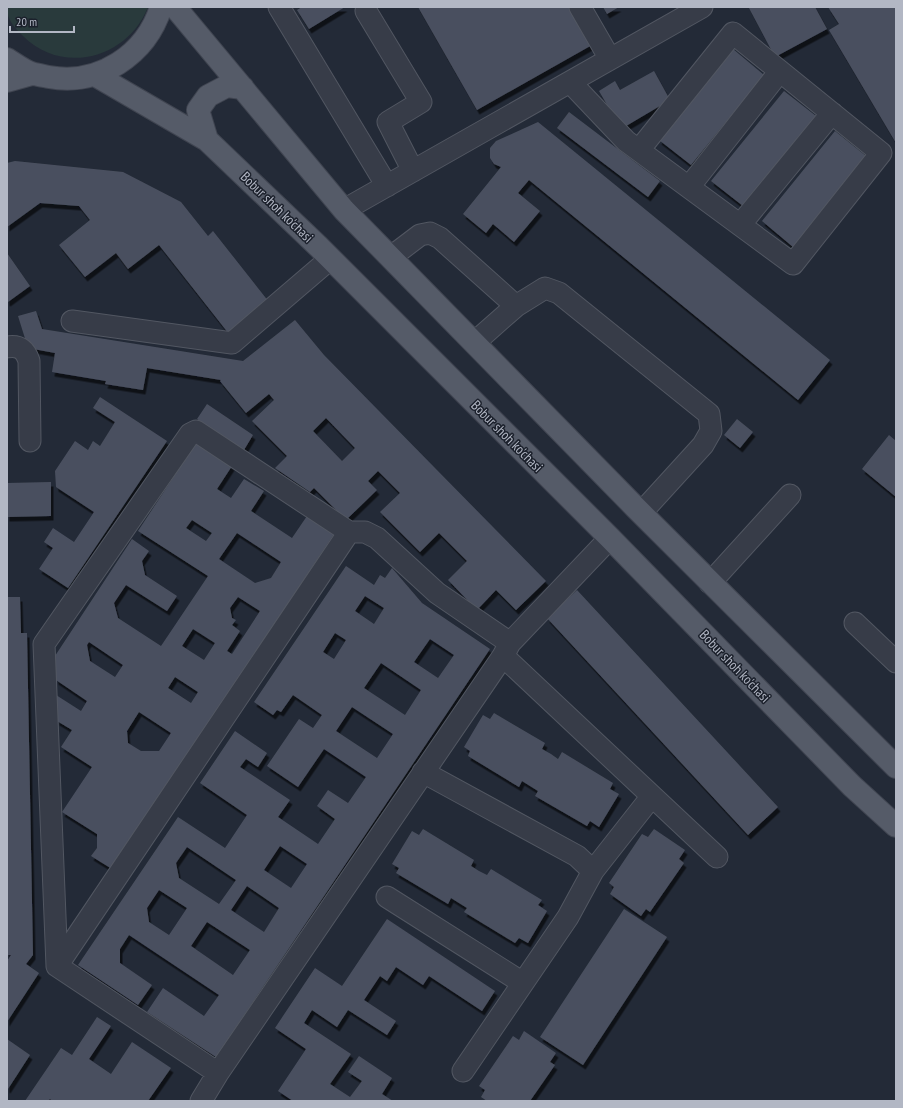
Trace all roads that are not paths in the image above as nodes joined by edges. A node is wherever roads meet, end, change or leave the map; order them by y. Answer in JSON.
{"nodes":[{"id":1,"x":161,"y":7,"type":"edge"},
{"id":2,"x":175,"y":7,"type":"edge"},
{"id":3,"x":279,"y":7,"type":"edge"},
{"id":4,"x":580,"y":7,"type":"edge"},
{"id":5,"x":702,"y":7,"type":"edge"},
{"id":6,"x":366,"y":11,"type":"dead end"},
{"id":7,"x":7,"y":59,"type":"edge"},
{"id":8,"x":610,"y":59,"type":"junction"},
{"id":9,"x":780,"y":71,"type":"junction"},
{"id":10,"x":32,"y":74,"type":"junction"},
{"id":11,"x":95,"y":75,"type":"junction"},
{"id":12,"x":7,"y":82,"type":"edge"},
{"id":13,"x":570,"y":82,"type":"junction"},
{"id":14,"x":243,"y":88,"type":"junction"},
{"id":15,"x":832,"y":113,"type":"junction"},
{"id":16,"x":207,"y":140,"type":"junction"},
{"id":17,"x":639,"y":150,"type":"junction"},
{"id":18,"x":413,"y":171,"type":"junction"},
{"id":19,"x":387,"y":186,"type":"junction"},
{"id":20,"x":689,"y":187,"type":"junction"},
{"id":21,"x":344,"y":210,"type":"junction"},
{"id":22,"x":740,"y":225,"type":"junction"},
{"id":23,"x":391,"y":258,"type":"junction"},
{"id":24,"x":330,"y":259,"type":"junction"},
{"id":25,"x":516,"y":306,"type":"junction"},
{"id":26,"x":72,"y":321,"type":"dead end"},
{"id":27,"x":474,"y":343,"type":"junction"},
{"id":28,"x":7,"y":347,"type":"edge"},
{"id":29,"x":30,"y":441,"type":"dead end"},
{"id":30,"x":790,"y":495,"type":"dead end"},
{"id":31,"x":641,"y":513,"type":"junction"},
{"id":32,"x":349,"y":532,"type":"junction"},
{"id":33,"x":610,"y":538,"type":"junction"},
{"id":34,"x":710,"y":583,"type":"junction"},
{"id":35,"x":855,"y":623,"type":"dead end"},
{"id":36,"x":506,"y":650,"type":"junction"},
{"id":37,"x":896,"y":662,"type":"edge"},
{"id":38,"x":896,"y":767,"type":"edge"},
{"id":39,"x":424,"y":772,"type":"junction"},
{"id":40,"x":652,"y":796,"type":"junction"},
{"id":41,"x":896,"y":826,"type":"edge"},
{"id":42,"x":717,"y":857,"type":"dead end"},
{"id":43,"x":593,"y":871,"type":"junction"},
{"id":44,"x":387,"y":897,"type":"dead end"},
{"id":45,"x":57,"y":966,"type":"junction"},
{"id":46,"x":523,"y":983,"type":"junction"},
{"id":47,"x":463,"y":1071,"type":"dead end"},
{"id":48,"x":218,"y":1073,"type":"junction"},
{"id":49,"x":201,"y":1101,"type":"edge"}],
"edges":[{"from":1,"to":11,"type":"main road"},
{"from":2,"to":14,"type":"main road"},
{"from":3,"to":19,"type":"street"},
{"from":4,"to":8,"type":"street"},
{"from":5,"to":8,"type":"street"},
{"from":6,"to":18,"type":"street"},
{"from":7,"to":10,"type":"main road"},
{"from":8,"to":13,"type":"street"},
{"from":9,"to":15,"type":"street"},
{"from":9,"to":17,"type":"street"},
{"from":9,"to":20,"type":"street"},
{"from":10,"to":11,"type":"main road"},
{"from":10,"to":12,"type":"main road"},
{"from":11,"to":16,"type":"main road","name":"Bobur shoh ko'chasi"},
{"from":13,"to":17,"type":"street"},
{"from":13,"to":18,"type":"street"},
{"from":14,"to":16,"type":"main road"},
{"from":14,"to":21,"type":"main road"},
{"from":15,"to":22,"type":"street"},
{"from":15,"to":22,"type":"street"},
{"from":16,"to":24,"type":"main road","name":"Bobur shoh ko'chasi"},
{"from":17,"to":20,"type":"street"},
{"from":18,"to":19,"type":"street"},
{"from":19,"to":21,"type":"street"},
{"from":20,"to":22,"type":"street"},
{"from":21,"to":23,"type":"main road"},
{"from":23,"to":25,"type":"street"},
{"from":23,"to":27,"type":"main road"},
{"from":24,"to":26,"type":"street"},
{"from":24,"to":33,"type":"main road","name":"Bobur shoh ko'chasi"},
{"from":25,"to":27,"type":"street"},
{"from":25,"to":31,"type":"street"},
{"from":27,"to":31,"type":"main road"},
{"from":28,"to":29,"type":"street"},
{"from":30,"to":34,"type":"street"},
{"from":31,"to":34,"type":"main road"},
{"from":32,"to":36,"type":"street"},
{"from":32,"to":45,"type":"street"},
{"from":32,"to":45,"type":"street"},
{"from":33,"to":36,"type":"street"},
{"from":33,"to":41,"type":"main road","name":"Bobur shoh ko'chasi"},
{"from":34,"to":38,"type":"main road"},
{"from":35,"to":37,"type":"street"},
{"from":36,"to":39,"type":"street"},
{"from":36,"to":40,"type":"street"},
{"from":39,"to":43,"type":"street"},
{"from":39,"to":48,"type":"street"},
{"from":40,"to":42,"type":"street"},
{"from":40,"to":43,"type":"street"},
{"from":43,"to":46,"type":"street"},
{"from":44,"to":46,"type":"street"},
{"from":45,"to":48,"type":"street"},
{"from":46,"to":47,"type":"street"},
{"from":48,"to":49,"type":"street"}]}
